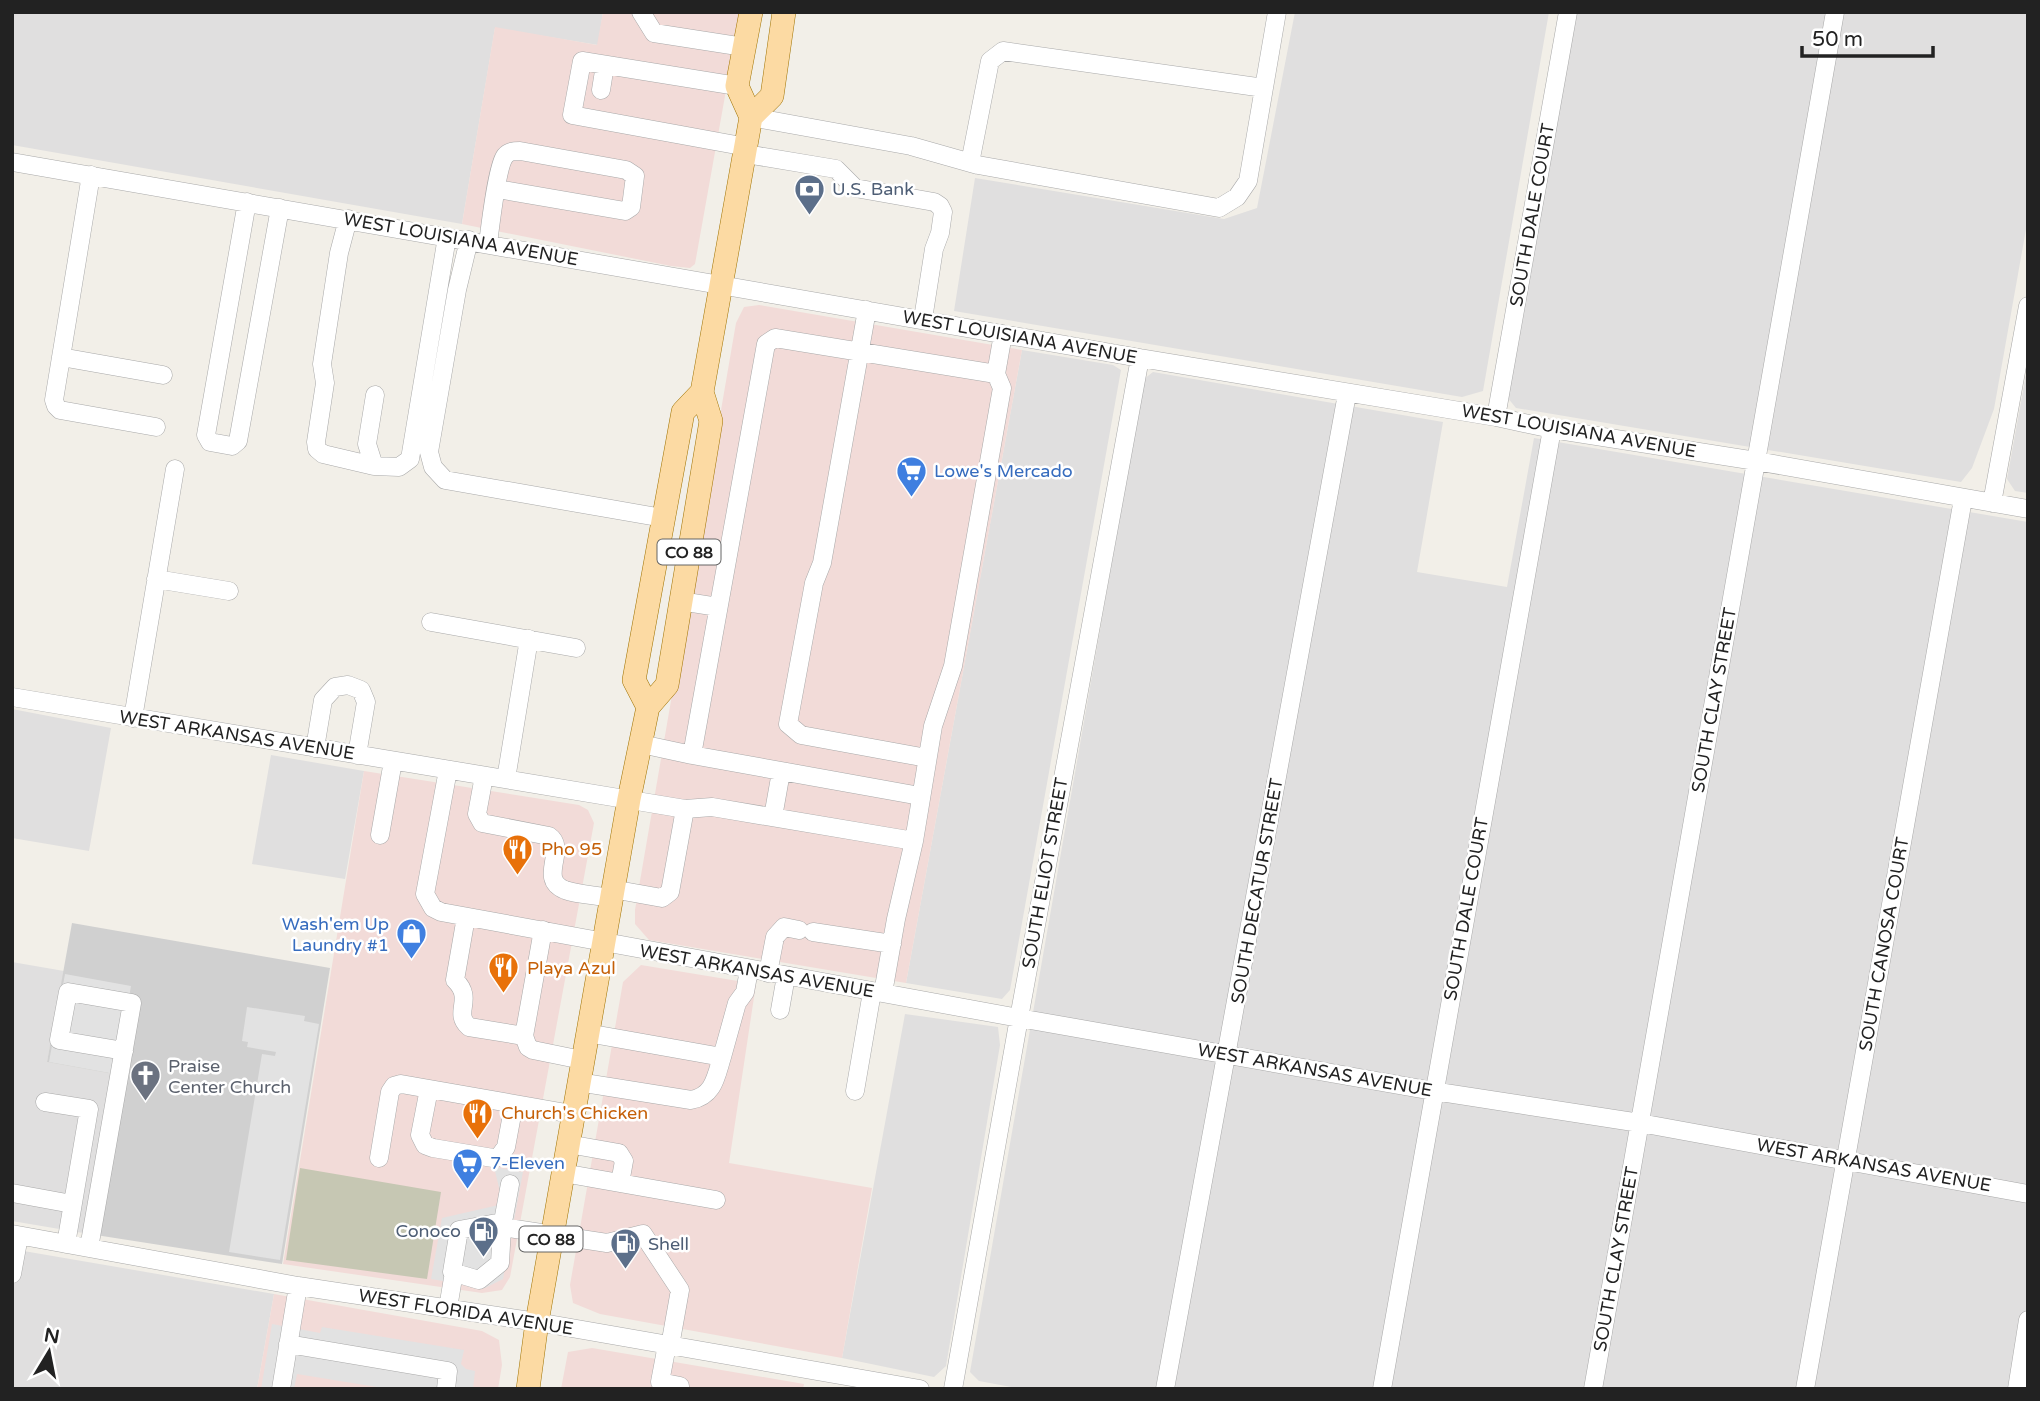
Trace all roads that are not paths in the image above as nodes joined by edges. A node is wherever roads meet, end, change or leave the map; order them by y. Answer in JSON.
{"nodes":[{"id":1,"x":641,"y":12,"type":"edge"},
{"id":2,"x":751,"y":12,"type":"edge"},
{"id":3,"x":785,"y":12,"type":"edge"},
{"id":4,"x":1277,"y":12,"type":"edge"},
{"id":5,"x":1568,"y":12,"type":"edge"},
{"id":6,"x":1835,"y":12,"type":"edge"},
{"id":7,"x":744,"y":47,"type":"junction"},
{"id":8,"x":605,"y":65,"type":"junction"},
{"id":9,"x":737,"y":86,"type":"junction"},
{"id":10,"x":1264,"y":88,"type":"junction"},
{"id":11,"x":751,"y":117,"type":"junction"},
{"id":12,"x":595,"y":120,"type":"junction"},
{"id":13,"x":746,"y":150,"type":"junction"},
{"id":14,"x":12,"y":162,"type":"edge"},
{"id":15,"x":970,"y":163,"type":"junction"},
{"id":16,"x":91,"y":175,"type":"junction"},
{"id":17,"x":497,"y":189,"type":"junction"},
{"id":18,"x":247,"y":202,"type":"junction"},
{"id":19,"x":280,"y":208,"type":"junction"},
{"id":20,"x":348,"y":219,"type":"junction"},
{"id":21,"x":447,"y":237,"type":"junction"},
{"id":22,"x":469,"y":240,"type":"junction"},
{"id":23,"x":488,"y":244,"type":"junction"},
{"id":24,"x":723,"y":284,"type":"junction"},
{"id":25,"x":2028,"y":306,"type":"edge"},
{"id":26,"x":867,"y":310,"type":"junction"},
{"id":27,"x":923,"y":319,"type":"junction"},
{"id":28,"x":1003,"y":334,"type":"junction"},
{"id":29,"x":859,"y":352,"type":"junction"},
{"id":30,"x":61,"y":357,"type":"junction"},
{"id":31,"x":1140,"y":358,"type":"junction"},
{"id":32,"x":996,"y":374,"type":"junction"},
{"id":33,"x":163,"y":375,"type":"dead end"},
{"id":34,"x":702,"y":392,"type":"junction"},
{"id":35,"x":1347,"y":394,"type":"junction"},
{"id":36,"x":375,"y":395,"type":"dead end"},
{"id":37,"x":1496,"y":417,"type":"junction"},
{"id":38,"x":156,"y":427,"type":"dead end"},
{"id":39,"x":1552,"y":429,"type":"junction"},
{"id":40,"x":1756,"y":461,"type":"junction"},
{"id":41,"x":374,"y":466,"type":"junction"},
{"id":42,"x":175,"y":469,"type":"dead end"},
{"id":43,"x":1963,"y":499,"type":"junction"},
{"id":44,"x":1992,"y":503,"type":"junction"},
{"id":45,"x":2028,"y":509,"type":"edge"},
{"id":46,"x":663,"y":518,"type":"junction"},
{"id":47,"x":156,"y":579,"type":"junction"},
{"id":48,"x":229,"y":591,"type":"dead end"},
{"id":49,"x":680,"y":601,"type":"junction"},
{"id":50,"x":718,"y":607,"type":"junction"},
{"id":51,"x":430,"y":622,"type":"dead end"},
{"id":52,"x":529,"y":639,"type":"junction"},
{"id":53,"x":576,"y":648,"type":"dead end"},
{"id":54,"x":12,"y":697,"type":"edge"},
{"id":55,"x":648,"y":707,"type":"junction"},
{"id":56,"x":132,"y":718,"type":"junction"},
{"id":57,"x":640,"y":744,"type":"junction"},
{"id":58,"x":315,"y":748,"type":"junction"},
{"id":59,"x":357,"y":755,"type":"junction"},
{"id":60,"x":692,"y":755,"type":"junction"},
{"id":61,"x":927,"y":758,"type":"junction"},
{"id":62,"x":393,"y":761,"type":"junction"},
{"id":63,"x":448,"y":770,"type":"junction"},
{"id":64,"x":781,"y":772,"type":"junction"},
{"id":65,"x":484,"y":776,"type":"junction"},
{"id":66,"x":506,"y":779,"type":"junction"},
{"id":67,"x":920,"y":796,"type":"junction"},
{"id":68,"x":629,"y":799,"type":"junction"},
{"id":69,"x":685,"y":809,"type":"junction"},
{"id":70,"x":773,"y":817,"type":"junction"},
{"id":71,"x":380,"y":835,"type":"dead end"},
{"id":72,"x":914,"y":841,"type":"junction"},
{"id":73,"x":611,"y":894,"type":"junction"},
{"id":74,"x":467,"y":917,"type":"junction"},
{"id":75,"x":543,"y":930,"type":"junction"},
{"id":76,"x":603,"y":943,"type":"junction"},
{"id":77,"x":892,"y":944,"type":"junction"},
{"id":78,"x":749,"y":970,"type":"junction"},
{"id":79,"x":777,"y":974,"type":"junction"},
{"id":80,"x":878,"y":993,"type":"junction"},
{"id":81,"x":780,"y":1010,"type":"dead end"},
{"id":82,"x":1019,"y":1018,"type":"junction"},
{"id":83,"x":587,"y":1032,"type":"junction"},
{"id":84,"x":524,"y":1036,"type":"junction"},
{"id":85,"x":124,"y":1051,"type":"junction"},
{"id":86,"x":1228,"y":1055,"type":"junction"},
{"id":87,"x":722,"y":1057,"type":"junction"},
{"id":88,"x":580,"y":1071,"type":"junction"},
{"id":89,"x":429,"y":1089,"type":"junction"},
{"id":90,"x":855,"y":1091,"type":"dead end"},
{"id":91,"x":1433,"y":1091,"type":"junction"},
{"id":92,"x":44,"y":1102,"type":"dead end"},
{"id":93,"x":514,"y":1104,"type":"junction"},
{"id":94,"x":572,"y":1114,"type":"junction"},
{"id":95,"x":1640,"y":1123,"type":"junction"},
{"id":96,"x":568,"y":1144,"type":"junction"},
{"id":97,"x":379,"y":1158,"type":"dead end"},
{"id":98,"x":1846,"y":1160,"type":"junction"},
{"id":99,"x":563,"y":1173,"type":"junction"},
{"id":100,"x":620,"y":1183,"type":"junction"},
{"id":101,"x":510,"y":1184,"type":"dead end"},
{"id":102,"x":12,"y":1194,"type":"edge"},
{"id":103,"x":2028,"y":1194,"type":"edge"},
{"id":104,"x":716,"y":1200,"type":"dead end"},
{"id":105,"x":72,"y":1204,"type":"junction"},
{"id":106,"x":502,"y":1224,"type":"junction"},
{"id":107,"x":16,"y":1235,"type":"edge"},
{"id":108,"x":552,"y":1235,"type":"junction"},
{"id":109,"x":66,"y":1244,"type":"junction"},
{"id":110,"x":89,"y":1248,"type":"junction"},
{"id":111,"x":454,"y":1272,"type":"junction"},
{"id":112,"x":12,"y":1274,"type":"edge"},
{"id":113,"x":299,"y":1286,"type":"junction"},
{"id":114,"x":448,"y":1308,"type":"junction"},
{"id":115,"x":2028,"y":1320,"type":"edge"},
{"id":116,"x":537,"y":1322,"type":"junction"},
{"id":117,"x":289,"y":1343,"type":"junction"},
{"id":118,"x":668,"y":1345,"type":"junction"},
{"id":119,"x":281,"y":1389,"type":"edge"},
{"id":120,"x":446,"y":1389,"type":"edge"},
{"id":121,"x":528,"y":1389,"type":"edge"},
{"id":122,"x":679,"y":1389,"type":"edge"},
{"id":123,"x":920,"y":1389,"type":"edge"},
{"id":124,"x":953,"y":1389,"type":"edge"},
{"id":125,"x":1165,"y":1389,"type":"edge"},
{"id":126,"x":1382,"y":1389,"type":"edge"},
{"id":127,"x":1593,"y":1389,"type":"edge"},
{"id":128,"x":1805,"y":1389,"type":"edge"},
{"id":129,"x":2017,"y":1389,"type":"edge"}],
"edges":[{"from":1,"to":7,"type":"street"},
{"from":2,"to":7,"type":"main road"},
{"from":3,"to":11,"type":"main road"},
{"from":4,"to":10,"type":"street"},
{"from":5,"to":37,"type":"street","name":"SOUTH DALE COURT"},
{"from":6,"to":40,"type":"street","name":"SOUTH CLAY STREET"},
{"from":7,"to":9,"type":"main road"},
{"from":8,"to":9,"type":"street"},
{"from":8,"to":12,"type":"street"},
{"from":8,"to":12,"type":"street"},
{"from":9,"to":11,"type":"main road"},
{"from":10,"to":15,"type":"street"},
{"from":10,"to":15,"type":"street"},
{"from":11,"to":13,"type":"main road","number":"CO 88"},
{"from":11,"to":15,"type":"street"},
{"from":12,"to":13,"type":"street"},
{"from":13,"to":24,"type":"main road","number":"CO 88"},
{"from":13,"to":27,"type":"street"},
{"from":14,"to":16,"type":"street","name":"WEST LOUISIANA AVENUE"},
{"from":16,"to":18,"type":"street","name":"WEST LOUISIANA AVENUE"},
{"from":16,"to":30,"type":"street"},
{"from":17,"to":17,"type":"street"},
{"from":17,"to":23,"type":"street"},
{"from":18,"to":19,"type":"street","name":"WEST LOUISIANA AVENUE"},
{"from":18,"to":19,"type":"street"},
{"from":19,"to":20,"type":"street","name":"WEST LOUISIANA AVENUE"},
{"from":20,"to":21,"type":"street","name":"WEST LOUISIANA AVENUE"},
{"from":20,"to":41,"type":"street"},
{"from":21,"to":22,"type":"street","name":"WEST LOUISIANA AVENUE"},
{"from":21,"to":41,"type":"street"},
{"from":22,"to":23,"type":"street","name":"WEST LOUISIANA AVENUE"},
{"from":22,"to":46,"type":"street"},
{"from":23,"to":24,"type":"street","name":"WEST LOUISIANA AVENUE"},
{"from":24,"to":26,"type":"street","name":"WEST LOUISIANA AVENUE"},
{"from":24,"to":34,"type":"main road","number":"CO 88"},
{"from":25,"to":44,"type":"street"},
{"from":26,"to":27,"type":"street","name":"WEST LOUISIANA AVENUE"},
{"from":26,"to":29,"type":"street"},
{"from":27,"to":28,"type":"street","name":"WEST LOUISIANA AVENUE"},
{"from":28,"to":31,"type":"street","name":"WEST LOUISIANA AVENUE"},
{"from":28,"to":32,"type":"street"},
{"from":29,"to":32,"type":"street"},
{"from":29,"to":50,"type":"street"},
{"from":29,"to":61,"type":"street"},
{"from":30,"to":33,"type":"street"},
{"from":30,"to":38,"type":"street"},
{"from":31,"to":35,"type":"street","name":"WEST LOUISIANA AVENUE"},
{"from":31,"to":82,"type":"street","name":"SOUTH ELIOT STREET"},
{"from":32,"to":61,"type":"street"},
{"from":34,"to":46,"type":"main road","number":"CO 88"},
{"from":34,"to":49,"type":"main road","number":"CO 88"},
{"from":35,"to":37,"type":"street","name":"WEST LOUISIANA AVENUE"},
{"from":35,"to":86,"type":"street","name":"SOUTH DECATUR STREET"},
{"from":36,"to":41,"type":"street"},
{"from":37,"to":39,"type":"street","name":"WEST LOUISIANA AVENUE"},
{"from":39,"to":40,"type":"street","name":"WEST LOUISIANA AVENUE"},
{"from":39,"to":91,"type":"street","name":"SOUTH DALE COURT"},
{"from":40,"to":43,"type":"street","name":"WEST LOUISIANA AVENUE"},
{"from":40,"to":95,"type":"street","name":"SOUTH CLAY STREET"},
{"from":42,"to":47,"type":"street"},
{"from":43,"to":44,"type":"street","name":"WEST LOUISIANA AVENUE"},
{"from":43,"to":98,"type":"street","name":"SOUTH CANOSA COURT"},
{"from":44,"to":45,"type":"street","name":"WEST LOUISIANA AVENUE"},
{"from":46,"to":55,"type":"main road","number":"CO 88"},
{"from":47,"to":48,"type":"street"},
{"from":47,"to":56,"type":"street"},
{"from":49,"to":50,"type":"street"},
{"from":49,"to":55,"type":"main road","number":"CO 88"},
{"from":50,"to":60,"type":"street"},
{"from":51,"to":52,"type":"street"},
{"from":52,"to":53,"type":"street"},
{"from":52,"to":66,"type":"street"},
{"from":54,"to":56,"type":"street","name":"WEST ARKANSAS AVENUE"},
{"from":55,"to":57,"type":"main road","number":"CO 88"},
{"from":56,"to":58,"type":"street","name":"WEST ARKANSAS AVENUE"},
{"from":57,"to":60,"type":"street"},
{"from":57,"to":68,"type":"main road","number":"CO 88"},
{"from":58,"to":59,"type":"street","name":"WEST ARKANSAS AVENUE"},
{"from":58,"to":59,"type":"street"},
{"from":59,"to":62,"type":"street","name":"WEST ARKANSAS AVENUE"},
{"from":60,"to":64,"type":"street"},
{"from":61,"to":67,"type":"street"},
{"from":62,"to":63,"type":"street","name":"WEST ARKANSAS AVENUE"},
{"from":62,"to":71,"type":"street"},
{"from":63,"to":65,"type":"street","name":"WEST ARKANSAS AVENUE"},
{"from":63,"to":74,"type":"street","name":"WEST ARKANSAS AVENUE"},
{"from":64,"to":67,"type":"street"},
{"from":64,"to":70,"type":"street"},
{"from":65,"to":66,"type":"street","name":"WEST ARKANSAS AVENUE"},
{"from":65,"to":73,"type":"street"},
{"from":66,"to":68,"type":"street","name":"WEST ARKANSAS AVENUE"},
{"from":67,"to":72,"type":"street"},
{"from":68,"to":69,"type":"street","name":"WEST ARKANSAS AVENUE"},
{"from":68,"to":73,"type":"main road","number":"CO 88"},
{"from":69,"to":70,"type":"street","name":"WEST ARKANSAS AVENUE"},
{"from":69,"to":73,"type":"street"},
{"from":70,"to":72,"type":"street","name":"WEST ARKANSAS AVENUE"},
{"from":72,"to":77,"type":"street"},
{"from":73,"to":76,"type":"main road","number":"CO 88"},
{"from":74,"to":75,"type":"street","name":"WEST ARKANSAS AVENUE"},
{"from":74,"to":84,"type":"street"},
{"from":75,"to":76,"type":"street","name":"WEST ARKANSAS AVENUE"},
{"from":75,"to":84,"type":"street"},
{"from":76,"to":78,"type":"street","name":"WEST ARKANSAS AVENUE"},
{"from":76,"to":83,"type":"main road","number":"CO 88"},
{"from":77,"to":79,"type":"street"},
{"from":77,"to":80,"type":"street"},
{"from":78,"to":79,"type":"street","name":"WEST ARKANSAS AVENUE"},
{"from":78,"to":87,"type":"street"},
{"from":79,"to":80,"type":"street","name":"WEST ARKANSAS AVENUE"},
{"from":79,"to":81,"type":"street"},
{"from":80,"to":82,"type":"street","name":"WEST ARKANSAS AVENUE"},
{"from":80,"to":90,"type":"street"},
{"from":82,"to":86,"type":"street","name":"WEST ARKANSAS AVENUE"},
{"from":82,"to":124,"type":"street","name":"SOUTH ELIOT STREET"},
{"from":83,"to":87,"type":"street"},
{"from":83,"to":88,"type":"main road","number":"CO 88"},
{"from":84,"to":88,"type":"street"},
{"from":85,"to":85,"type":"street"},
{"from":85,"to":110,"type":"street"},
{"from":86,"to":91,"type":"street","name":"WEST ARKANSAS AVENUE"},
{"from":86,"to":125,"type":"street","name":"SOUTH DECATUR STREET"},
{"from":87,"to":88,"type":"street"},
{"from":88,"to":94,"type":"main road","number":"CO 88"},
{"from":89,"to":93,"type":"street"},
{"from":89,"to":93,"type":"street"},
{"from":89,"to":97,"type":"street"},
{"from":91,"to":95,"type":"street","name":"WEST ARKANSAS AVENUE"},
{"from":91,"to":126,"type":"street","name":"SOUTH DALE COURT"},
{"from":92,"to":105,"type":"street"},
{"from":93,"to":94,"type":"street"},
{"from":94,"to":96,"type":"main road","number":"CO 88"},
{"from":95,"to":98,"type":"street","name":"WEST ARKANSAS AVENUE"},
{"from":95,"to":127,"type":"street","name":"SOUTH CLAY STREET"},
{"from":96,"to":99,"type":"main road","number":"CO 88"},
{"from":96,"to":100,"type":"street"},
{"from":98,"to":103,"type":"street","name":"WEST ARKANSAS AVENUE"},
{"from":98,"to":128,"type":"street","name":"SOUTH CANOSA COURT"},
{"from":99,"to":100,"type":"street"},
{"from":99,"to":108,"type":"main road","number":"CO 88"},
{"from":100,"to":104,"type":"street"},
{"from":101,"to":106,"type":"street"},
{"from":102,"to":105,"type":"street"},
{"from":105,"to":109,"type":"street"},
{"from":106,"to":108,"type":"street"},
{"from":106,"to":111,"type":"street"},
{"from":106,"to":111,"type":"street"},
{"from":107,"to":109,"type":"street","name":"WEST FLORIDA AVENUE"},
{"from":107,"to":112,"type":"street"},
{"from":108,"to":116,"type":"main road","number":"CO 88"},
{"from":108,"to":118,"type":"street"},
{"from":109,"to":110,"type":"street","name":"WEST FLORIDA AVENUE"},
{"from":110,"to":113,"type":"street","name":"WEST FLORIDA AVENUE"},
{"from":111,"to":114,"type":"street"},
{"from":113,"to":114,"type":"street","name":"WEST FLORIDA AVENUE"},
{"from":113,"to":117,"type":"street"},
{"from":114,"to":116,"type":"street","name":"WEST FLORIDA AVENUE"},
{"from":115,"to":129,"type":"street"},
{"from":116,"to":118,"type":"street","name":"WEST FLORIDA AVENUE"},
{"from":116,"to":121,"type":"main road","number":"CO 88"},
{"from":117,"to":119,"type":"street"},
{"from":117,"to":120,"type":"street"},
{"from":118,"to":122,"type":"street"},
{"from":118,"to":123,"type":"street","name":"WEST FLORIDA AVENUE"}]}
